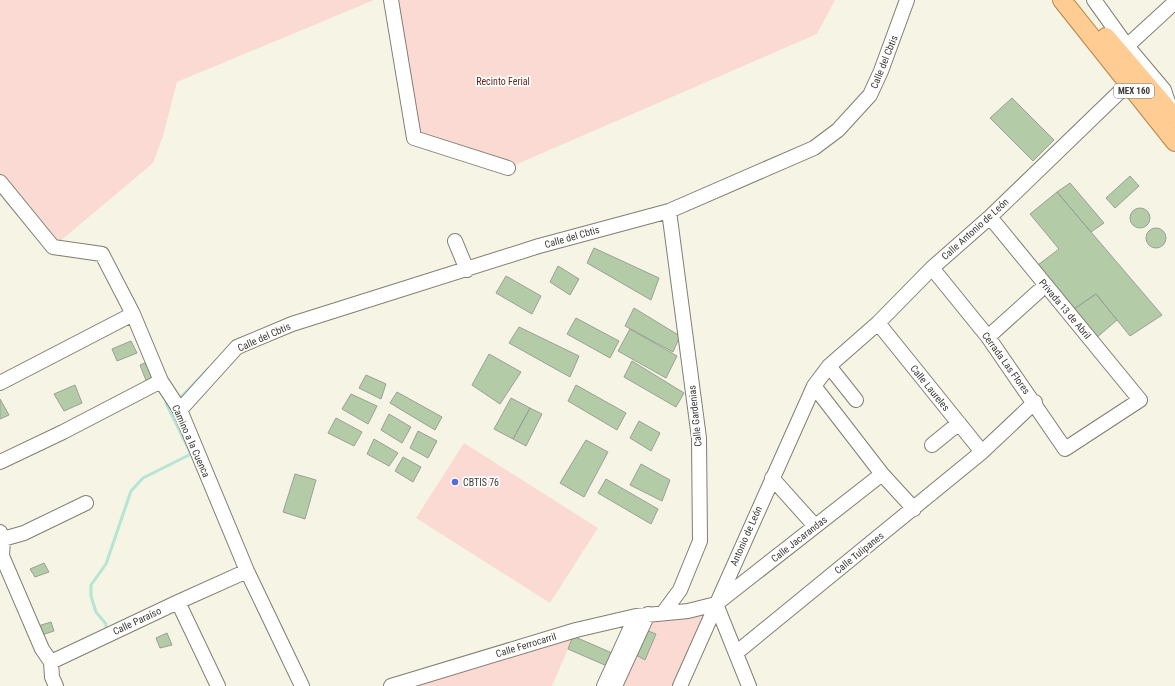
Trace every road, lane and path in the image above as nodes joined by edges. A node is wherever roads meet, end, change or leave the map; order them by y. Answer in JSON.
{"nodes":[{"id":1,"x":391,"y":0,"type":"edge"},
{"id":2,"x":907,"y":0,"type":"edge"},
{"id":3,"x":1062,"y":0,"type":"edge"},
{"id":4,"x":1077,"y":0,"type":"edge"},
{"id":5,"x":1094,"y":0,"type":"edge"},
{"id":6,"x":1175,"y":2,"type":"edge"},
{"id":7,"x":1101,"y":40,"type":"junction"},
{"id":8,"x":1127,"y":46,"type":"junction"},
{"id":9,"x":1133,"y":79,"type":"junction"},
{"id":10,"x":1170,"y":119,"type":"edge"},
{"id":11,"x":1175,"y":142,"type":"edge"},
{"id":12,"x":508,"y":168,"type":"dead end"},
{"id":13,"x":0,"y":182,"type":"edge"},
{"id":14,"x":669,"y":211,"type":"junction"},
{"id":15,"x":990,"y":217,"type":"junction"},
{"id":16,"x":455,"y":242,"type":"dead end"},
{"id":17,"x":932,"y":268,"type":"junction"},
{"id":18,"x":467,"y":270,"type":"junction"},
{"id":19,"x":1039,"y":291,"type":"dead end"},
{"id":20,"x":133,"y":314,"type":"junction"},
{"id":21,"x":878,"y":323,"type":"junction"},
{"id":22,"x":988,"y":337,"type":"junction"},
{"id":23,"x":829,"y":366,"type":"junction"},
{"id":24,"x":161,"y":381,"type":"junction"},
{"id":25,"x":0,"y":383,"type":"edge"},
{"id":26,"x":814,"y":386,"type":"junction"},
{"id":27,"x":856,"y":400,"type":"dead end"},
{"id":28,"x":1035,"y":402,"type":"junction"},
{"id":29,"x":180,"y":410,"type":"junction"},
{"id":30,"x":959,"y":423,"type":"junction"},
{"id":31,"x":932,"y":445,"type":"dead end"},
{"id":32,"x":982,"y":452,"type":"junction"},
{"id":33,"x":0,"y":462,"type":"edge"},
{"id":34,"x":882,"y":474,"type":"junction"},
{"id":35,"x":772,"y":478,"type":"junction"},
{"id":36,"x":86,"y":503,"type":"dead end"},
{"id":37,"x":914,"y":509,"type":"junction"},
{"id":38,"x":815,"y":526,"type":"junction"},
{"id":39,"x":1,"y":535,"type":"edge"},
{"id":40,"x":247,"y":571,"type":"junction"},
{"id":41,"x":178,"y":602,"type":"junction"},
{"id":42,"x":716,"y":604,"type":"junction"},
{"id":43,"x":663,"y":613,"type":"junction"},
{"id":44,"x":642,"y":615,"type":"junction"},
{"id":45,"x":736,"y":653,"type":"junction"},
{"id":46,"x":51,"y":662,"type":"junction"},
{"id":47,"x":56,"y":686,"type":"edge"},
{"id":48,"x":218,"y":686,"type":"edge"},
{"id":49,"x":302,"y":686,"type":"edge"},
{"id":50,"x":391,"y":686,"type":"edge"},
{"id":51,"x":604,"y":686,"type":"edge"},
{"id":52,"x":615,"y":686,"type":"edge"},
{"id":53,"x":680,"y":686,"type":"edge"},
{"id":54,"x":750,"y":686,"type":"edge"}],
"edges":[{"from":1,"to":12,"type":"street"},
{"from":2,"to":14,"type":"street","name":"Calle del Cbtis"},
{"from":3,"to":7,"type":"main road","number":"MEX 160"},
{"from":4,"to":7,"type":"main road","number":"MEX 160"},
{"from":5,"to":8,"type":"street"},
{"from":6,"to":8,"type":"street"},
{"from":7,"to":9,"type":"main road","number":"MEX 160"},
{"from":8,"to":10,"type":"street"},
{"from":9,"to":10,"type":"main road","number":"MEX 160"},
{"from":9,"to":15,"type":"street","name":"Calle Antonio de León"},
{"from":10,"to":11,"type":"main road","number":"MEX 160"},
{"from":13,"to":20,"type":"street","name":"Camino a la Cuenca"},
{"from":14,"to":18,"type":"street","name":"Calle del Cbtis"},
{"from":14,"to":43,"type":"street","name":"Calle Gardenias"},
{"from":15,"to":17,"type":"street","name":"Calle Antonio de León"},
{"from":15,"to":28,"type":"street","name":"Privada 13 de Abril"},
{"from":16,"to":18,"type":"street"},
{"from":17,"to":21,"type":"street","name":"Calle Antonio de León"},
{"from":17,"to":22,"type":"street","name":"Cerrada Las Flores"},
{"from":18,"to":29,"type":"street","name":"Calle del Cbtis"},
{"from":19,"to":22,"type":"street"},
{"from":20,"to":24,"type":"street","name":"Camino a la Cuenca"},
{"from":20,"to":25,"type":"street"},
{"from":21,"to":23,"type":"street","name":"Calle Antonio de León"},
{"from":21,"to":30,"type":"street","name":"Calle Laureles"},
{"from":22,"to":28,"type":"street","name":"Cerrada Las Flores"},
{"from":23,"to":26,"type":"street","name":"Calle Antonio de León"},
{"from":23,"to":27,"type":"street"},
{"from":24,"to":29,"type":"street","name":"Camino a la Cuenca"},
{"from":24,"to":33,"type":"street"},
{"from":26,"to":34,"type":"street"},
{"from":26,"to":35,"type":"street","name":"Antonio de León"},
{"from":28,"to":32,"type":"street","name":"Cerrada Las Flores"},
{"from":29,"to":40,"type":"street","name":"Camino a la Cuenca"},
{"from":30,"to":31,"type":"street"},
{"from":30,"to":32,"type":"street","name":"Calle Laureles"},
{"from":32,"to":37,"type":"street","name":"Calle Tulipanes"},
{"from":34,"to":37,"type":"street"},
{"from":34,"to":38,"type":"street","name":"Calle Jacarandas"},
{"from":35,"to":38,"type":"street"},
{"from":35,"to":42,"type":"street","name":"Antonio de León"},
{"from":36,"to":39,"type":"street"},
{"from":37,"to":45,"type":"street","name":"Calle Tulipanes"},
{"from":38,"to":42,"type":"street","name":"Calle Jacarandas"},
{"from":39,"to":46,"type":"street"},
{"from":40,"to":41,"type":"street","name":"Calle Paraíso"},
{"from":40,"to":49,"type":"street","name":"Camino a la Cuenca"},
{"from":41,"to":46,"type":"street","name":"Calle Paraíso"},
{"from":41,"to":48,"type":"street"},
{"from":42,"to":43,"type":"street","name":"Calle Ferrocarril"},
{"from":42,"to":45,"type":"street"},
{"from":42,"to":53,"type":"street","name":"Antonio de León"},
{"from":43,"to":44,"type":"street","name":"Calle Ferrocarril"},
{"from":44,"to":50,"type":"street","name":"Calle Ferrocarril"},
{"from":44,"to":51,"type":"street"},
{"from":44,"to":52,"type":"street"},
{"from":45,"to":54,"type":"street"},
{"from":46,"to":47,"type":"street"}]}
